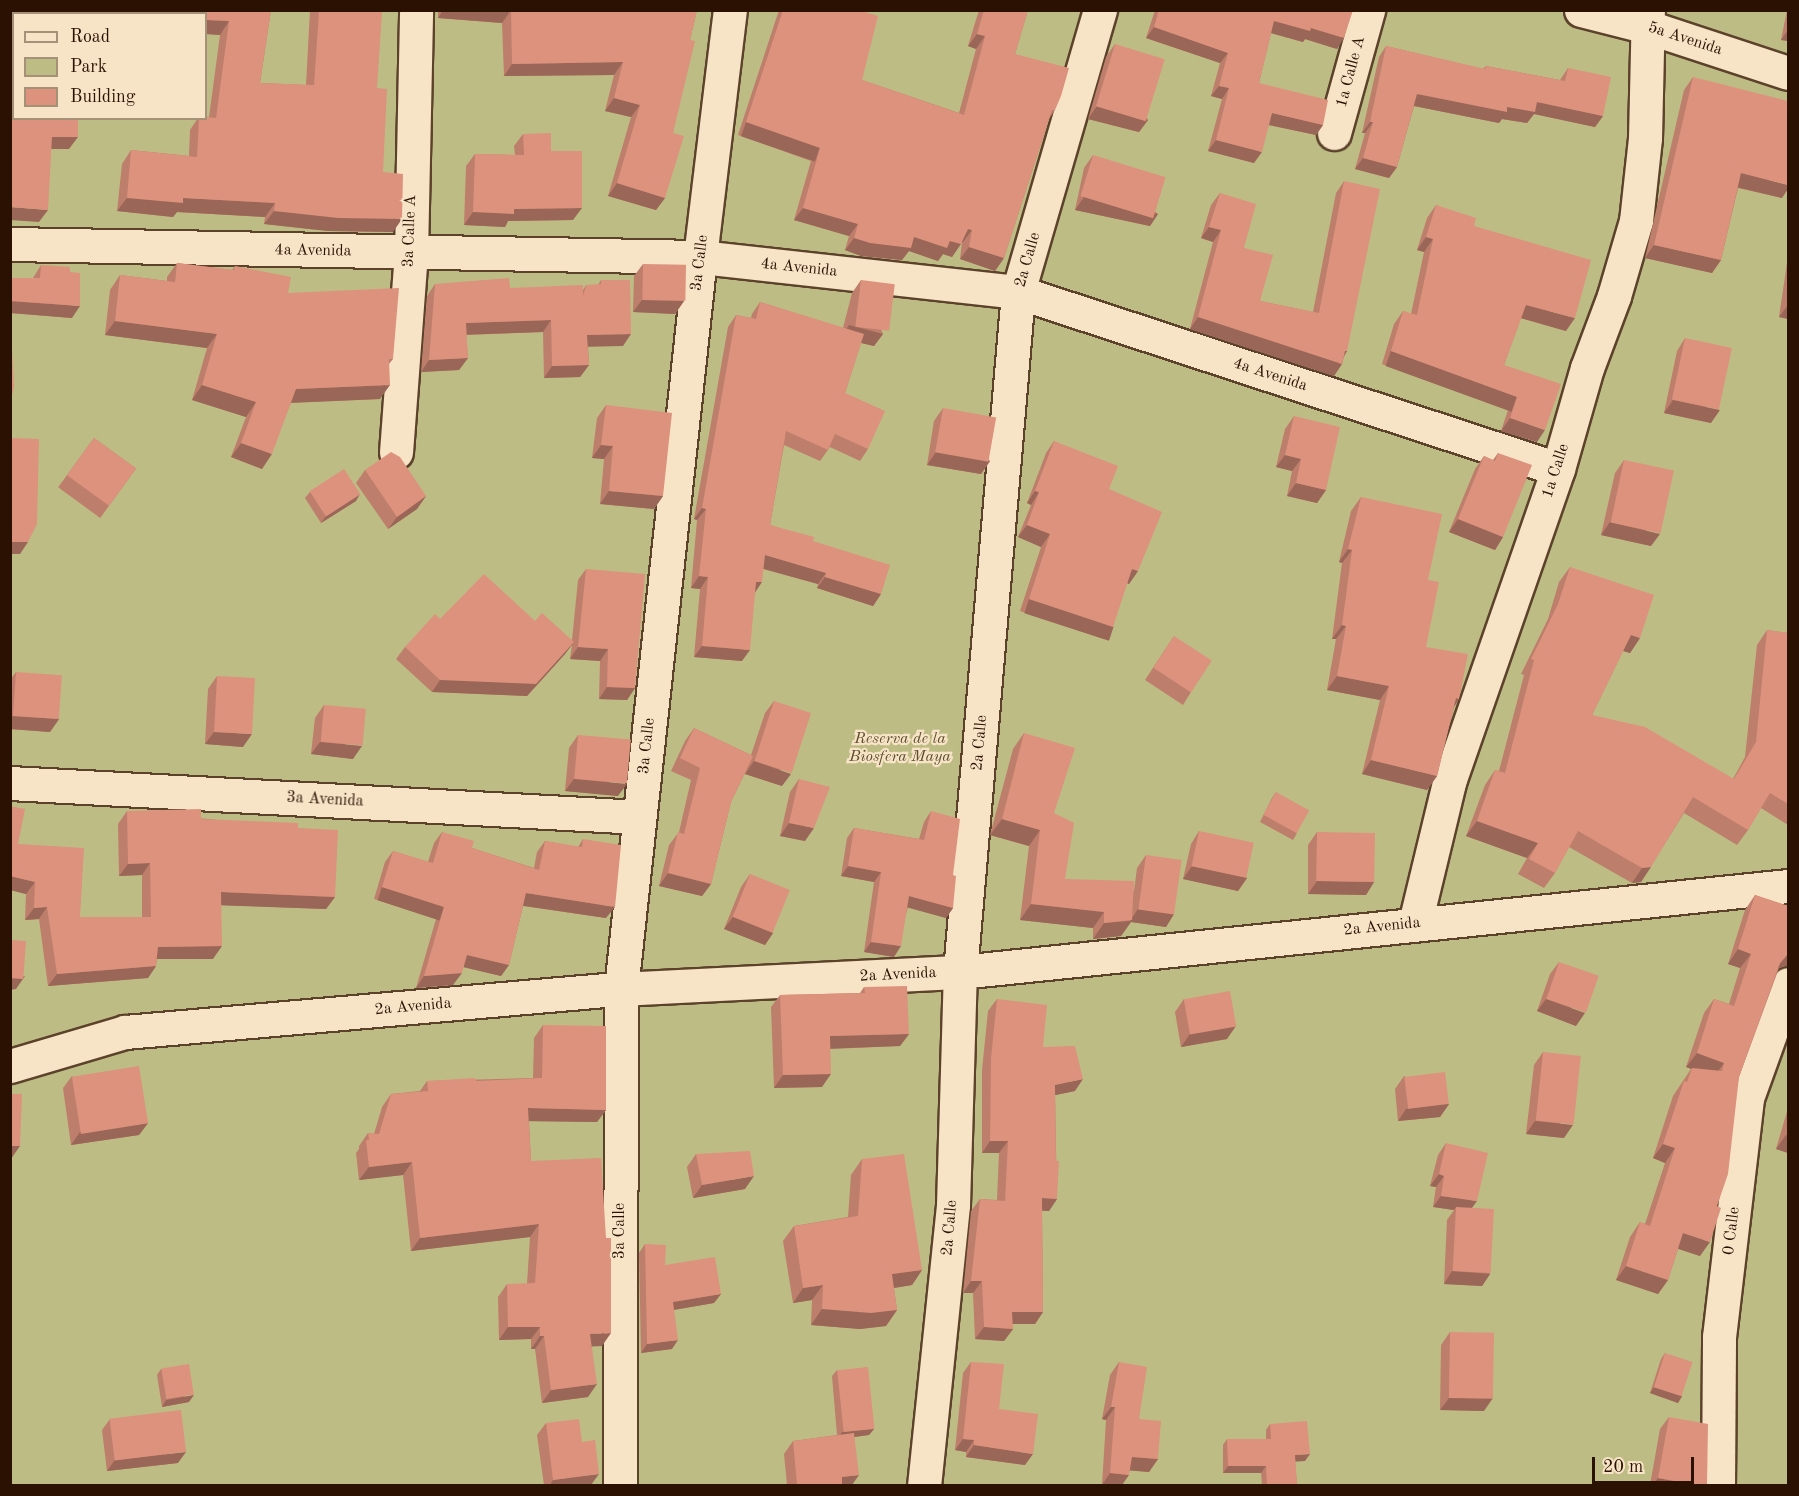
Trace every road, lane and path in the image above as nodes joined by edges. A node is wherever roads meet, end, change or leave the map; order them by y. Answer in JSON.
{"nodes":[{"id":1,"x":416,"y":10,"type":"edge"},
{"id":2,"x":730,"y":10,"type":"edge"},
{"id":3,"x":1100,"y":10,"type":"edge"},
{"id":4,"x":1368,"y":10,"type":"edge"},
{"id":5,"x":1581,"y":10,"type":"edge"},
{"id":6,"x":1648,"y":19,"type":"edge"},
{"id":7,"x":1788,"y":73,"type":"edge"},
{"id":8,"x":1334,"y":133,"type":"dead end"},
{"id":9,"x":10,"y":244,"type":"edge"},
{"id":10,"x":411,"y":254,"type":"junction"},
{"id":11,"x":700,"y":257,"type":"junction"},
{"id":12,"x":1018,"y":292,"type":"junction"},
{"id":13,"x":396,"y":452,"type":"edge"},
{"id":14,"x":1558,"y":469,"type":"junction"},
{"id":15,"x":10,"y":783,"type":"edge"},
{"id":16,"x":639,"y":817,"type":"junction"},
{"id":17,"x":1788,"y":886,"type":"edge"},
{"id":18,"x":1415,"y":923,"type":"junction"},
{"id":19,"x":960,"y":972,"type":"junction"},
{"id":20,"x":1788,"y":984,"type":"edge"},
{"id":21,"x":621,"y":989,"type":"junction"},
{"id":22,"x":10,"y":1066,"type":"edge"},
{"id":23,"x":620,"y":1485,"type":"edge"},
{"id":24,"x":924,"y":1485,"type":"edge"},
{"id":25,"x":1718,"y":1485,"type":"edge"}],
"edges":[{"from":1,"to":10,"type":"street","name":"3a Calle A"},
{"from":2,"to":11,"type":"street","name":"3a Calle"},
{"from":3,"to":12,"type":"street","name":"2a Calle"},
{"from":4,"to":8,"type":"street","name":"1a Calle A"},
{"from":5,"to":6,"type":"street","name":"5a Avenida"},
{"from":6,"to":7,"type":"street","name":"5a Avenida"},
{"from":6,"to":14,"type":"street","name":"1a Calle"},
{"from":9,"to":10,"type":"street","name":"4a Avenida"},
{"from":10,"to":11,"type":"street","name":"4a Avenida"},
{"from":10,"to":13,"type":"street","name":"3a Calle A"},
{"from":11,"to":12,"type":"street","name":"4a Avenida"},
{"from":11,"to":16,"type":"street","name":"3a Calle"},
{"from":12,"to":14,"type":"street","name":"4a Avenida"},
{"from":12,"to":19,"type":"street","name":"2a Calle"},
{"from":14,"to":18,"type":"street","name":"1a Calle"},
{"from":15,"to":16,"type":"street","name":"3a Avenida"},
{"from":16,"to":21,"type":"street","name":"3a Calle"},
{"from":17,"to":18,"type":"street","name":"2a Avenida"},
{"from":18,"to":19,"type":"street","name":"2a Avenida"},
{"from":19,"to":21,"type":"street","name":"2a Avenida"},
{"from":19,"to":24,"type":"street","name":"2a Calle"},
{"from":20,"to":25,"type":"street","name":"0 Calle"},
{"from":21,"to":22,"type":"street","name":"2a Avenida"},
{"from":21,"to":23,"type":"street","name":"3a Calle"}]}
